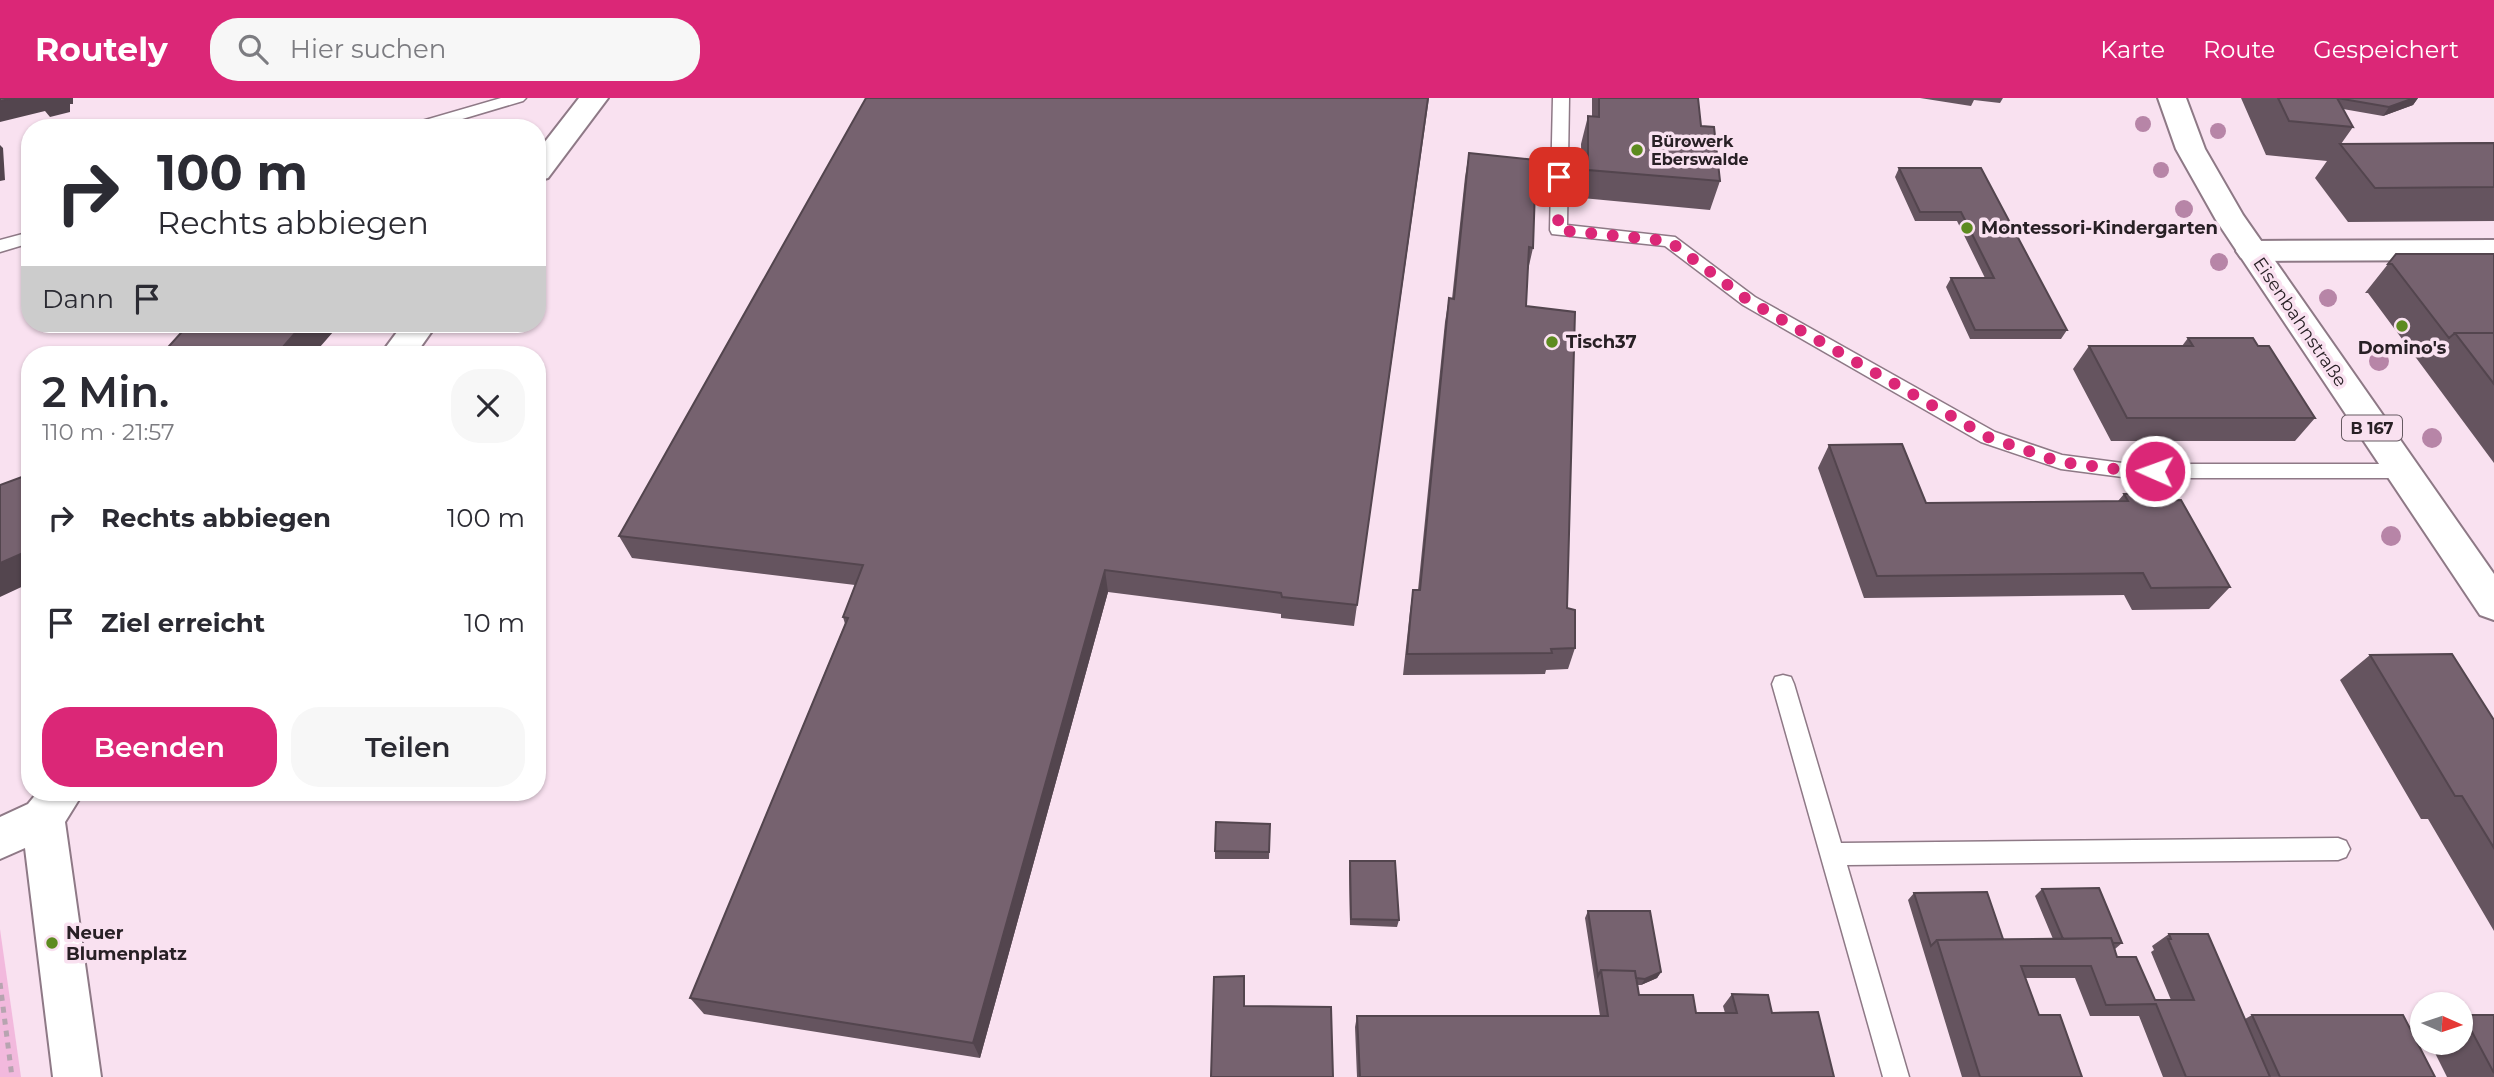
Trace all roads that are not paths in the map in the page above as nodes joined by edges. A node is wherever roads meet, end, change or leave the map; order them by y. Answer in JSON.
{"nodes":[{"id":1,"x":518,"y":98,"type":"edge"},
{"id":2,"x":594,"y":98,"type":"edge"},
{"id":3,"x":1561,"y":98,"type":"edge"},
{"id":4,"x":2172,"y":98,"type":"edge"},
{"id":5,"x":445,"y":119,"type":"edge"},
{"id":6,"x":546,"y":160,"type":"edge"},
{"id":7,"x":21,"y":240,"type":"edge"},
{"id":8,"x":0,"y":246,"type":"edge"},
{"id":9,"x":2494,"y":250,"type":"edge"},
{"id":10,"x":2252,"y":251,"type":"junction"},
{"id":11,"x":2402,"y":471,"type":"junction"},
{"id":12,"x":2494,"y":604,"type":"edge"},
{"id":13,"x":1783,"y":684,"type":"dead end"},
{"id":14,"x":52,"y":805,"type":"edge"},
{"id":15,"x":0,"y":839,"type":"edge"},
{"id":16,"x":2338,"y":849,"type":"dead end"},
{"id":17,"x":1832,"y":854,"type":"junction"},
{"id":18,"x":77,"y":1077,"type":"edge"},
{"id":19,"x":1896,"y":1077,"type":"edge"}],
"edges":[{"from":1,"to":5,"type":"lane"},
{"from":2,"to":6,"type":"main road"},
{"from":3,"to":11,"type":"lane"},
{"from":4,"to":10,"type":"main road","name":"Eisenbahnstraße","number":"B 167"},
{"from":7,"to":8,"type":"lane"},
{"from":9,"to":10,"type":"main road"},
{"from":10,"to":11,"type":"main road","name":"Eisenbahnstraße","number":"B 167"},
{"from":11,"to":12,"type":"main road","name":"Eisenbahnstraße","number":"B 167"},
{"from":13,"to":17,"type":"lane"},
{"from":14,"to":15,"type":"main road"},
{"from":14,"to":18,"type":"main road"},
{"from":16,"to":17,"type":"lane"},
{"from":17,"to":19,"type":"lane"}]}
